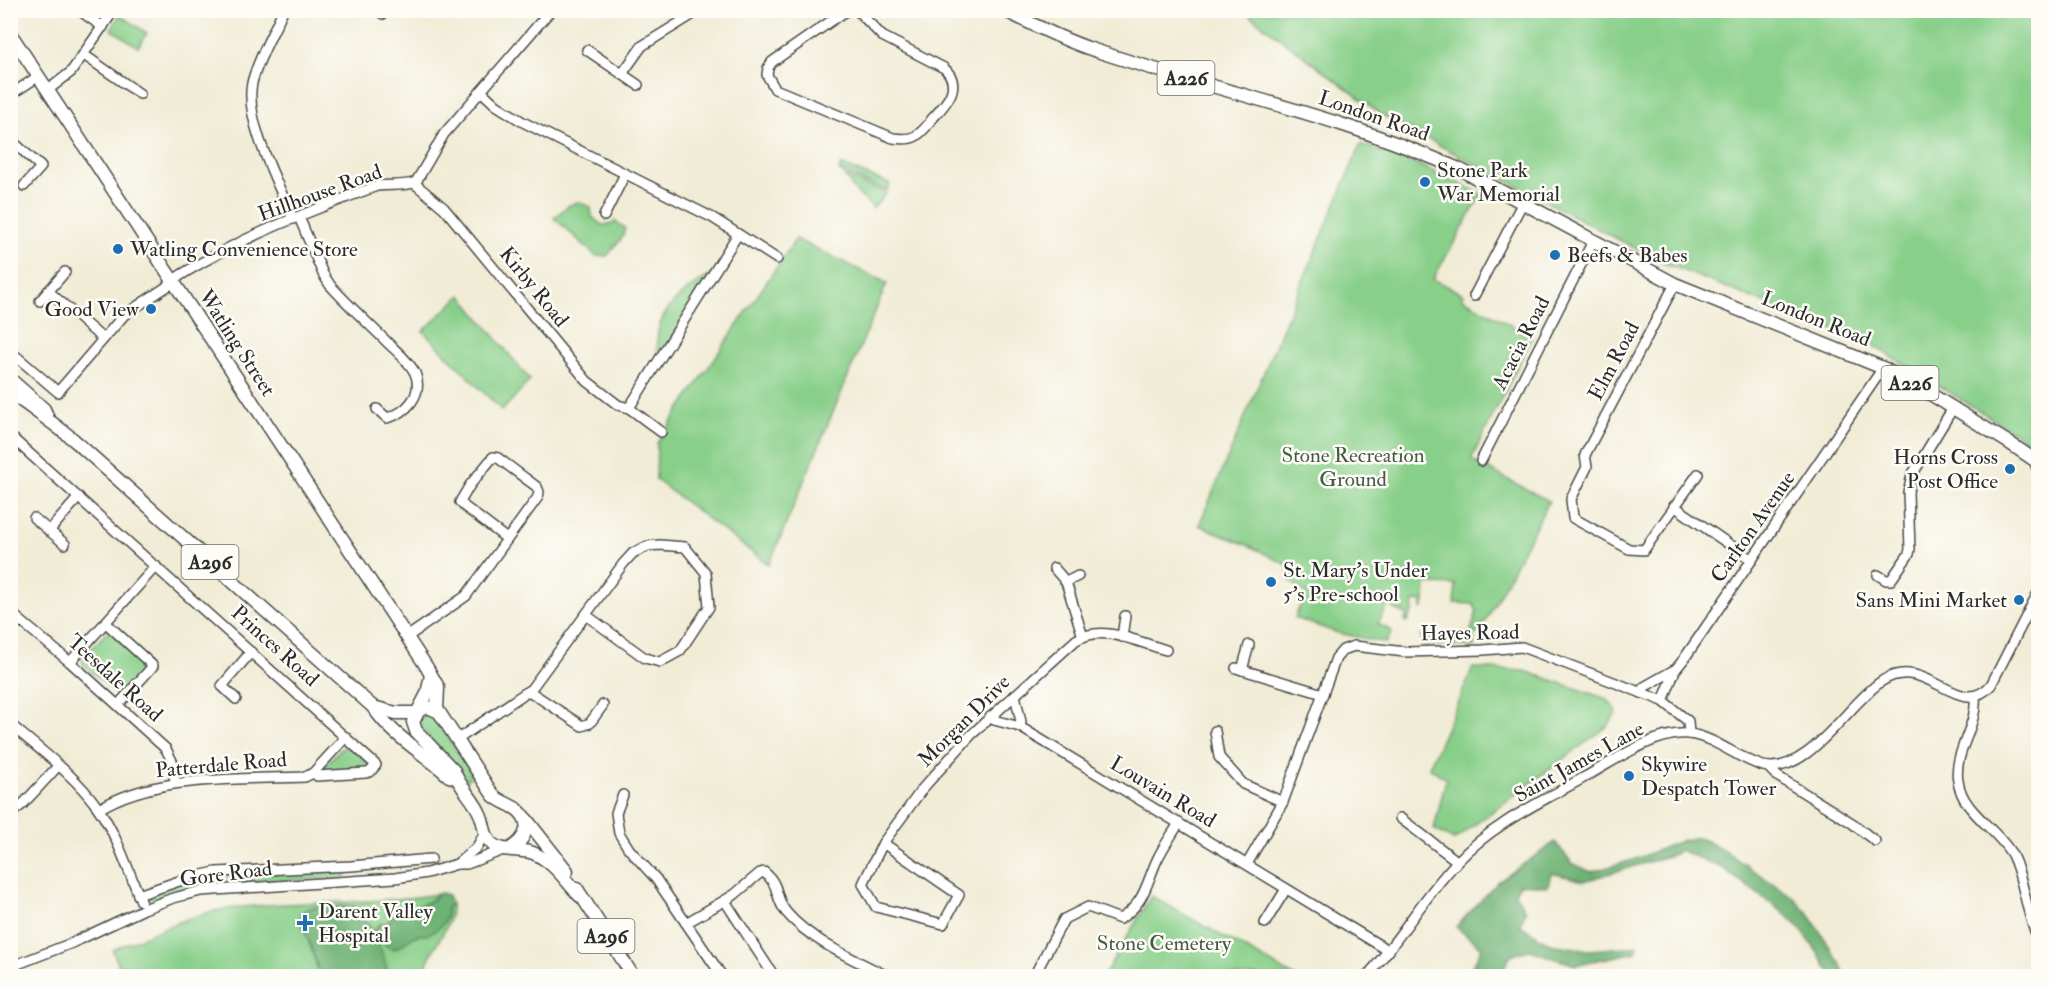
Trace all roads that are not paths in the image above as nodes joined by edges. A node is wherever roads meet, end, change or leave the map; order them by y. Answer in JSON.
{"nodes":[{"id":1,"x":79,"y":10,"type":"edge"},
{"id":2,"x":114,"y":10,"type":"edge"},
{"id":3,"x":283,"y":10,"type":"edge"},
{"id":4,"x":700,"y":10,"type":"edge"},
{"id":5,"x":848,"y":10,"type":"edge"},
{"id":6,"x":856,"y":10,"type":"edge"},
{"id":7,"x":1004,"y":10,"type":"edge"},
{"id":8,"x":546,"y":12,"type":"edge"},
{"id":9,"x":103,"y":27,"type":"junction"},
{"id":10,"x":10,"y":33,"type":"edge"},
{"id":11,"x":587,"y":50,"type":"dead end"},
{"id":12,"x":84,"y":55,"type":"junction"},
{"id":13,"x":622,"y":74,"type":"junction"},
{"id":14,"x":39,"y":76,"type":"junction"},
{"id":15,"x":638,"y":85,"type":"dead end"},
{"id":16,"x":48,"y":90,"type":"junction"},
{"id":17,"x":481,"y":91,"type":"junction"},
{"id":18,"x":10,"y":94,"type":"edge"},
{"id":19,"x":140,"y":94,"type":"dead end"},
{"id":20,"x":10,"y":140,"type":"edge"},
{"id":21,"x":625,"y":174,"type":"junction"},
{"id":22,"x":414,"y":183,"type":"junction"},
{"id":23,"x":24,"y":186,"type":"dead end"},
{"id":24,"x":1522,"y":202,"type":"junction"},
{"id":25,"x":604,"y":216,"type":"dead end"},
{"id":26,"x":296,"y":218,"type":"junction"},
{"id":27,"x":738,"y":234,"type":"junction"},
{"id":28,"x":1593,"y":241,"type":"junction"},
{"id":29,"x":777,"y":260,"type":"dead end"},
{"id":30,"x":65,"y":272,"type":"dead end"},
{"id":31,"x":173,"y":281,"type":"junction"},
{"id":32,"x":1675,"y":284,"type":"junction"},
{"id":33,"x":48,"y":291,"type":"junction"},
{"id":34,"x":1474,"y":296,"type":"dead end"},
{"id":35,"x":40,"y":302,"type":"dead end"},
{"id":36,"x":103,"y":339,"type":"junction"},
{"id":37,"x":10,"y":351,"type":"edge"},
{"id":38,"x":1883,"y":368,"type":"junction"},
{"id":39,"x":10,"y":379,"type":"edge"},
{"id":40,"x":10,"y":392,"type":"edge"},
{"id":41,"x":629,"y":408,"type":"junction"},
{"id":42,"x":1953,"y":408,"type":"junction"},
{"id":43,"x":377,"y":409,"type":"dead end"},
{"id":44,"x":47,"y":417,"type":"junction"},
{"id":45,"x":661,"y":432,"type":"dead end"},
{"id":46,"x":10,"y":436,"type":"edge"},
{"id":47,"x":1481,"y":461,"type":"dead end"},
{"id":48,"x":2038,"y":463,"type":"edge"},
{"id":49,"x":1698,"y":474,"type":"dead end"},
{"id":50,"x":79,"y":497,"type":"junction"},
{"id":51,"x":1674,"y":506,"type":"junction"},
{"id":52,"x":34,"y":518,"type":"dead end"},
{"id":53,"x":49,"y":531,"type":"junction"},
{"id":54,"x":507,"y":539,"type":"junction"},
{"id":55,"x":65,"y":544,"type":"dead end"},
{"id":56,"x":1752,"y":560,"type":"junction"},
{"id":57,"x":156,"y":566,"type":"junction"},
{"id":58,"x":1054,"y":568,"type":"dead end"},
{"id":59,"x":1878,"y":575,"type":"dead end"},
{"id":60,"x":1078,"y":576,"type":"dead end"},
{"id":61,"x":1066,"y":582,"type":"junction"},
{"id":62,"x":2038,"y":593,"type":"edge"},
{"id":63,"x":10,"y":612,"type":"edge"},
{"id":64,"x":586,"y":615,"type":"junction"},
{"id":65,"x":1125,"y":616,"type":"dead end"},
{"id":66,"x":106,"y":623,"type":"junction"},
{"id":67,"x":406,"y":637,"type":"junction"},
{"id":68,"x":1083,"y":637,"type":"junction"},
{"id":69,"x":1122,"y":637,"type":"junction"},
{"id":70,"x":1249,"y":645,"type":"dead end"},
{"id":71,"x":1166,"y":650,"type":"dead end"},
{"id":72,"x":251,"y":652,"type":"junction"},
{"id":73,"x":70,"y":662,"type":"junction"},
{"id":74,"x":1676,"y":669,"type":"junction"},
{"id":75,"x":431,"y":675,"type":"junction"},
{"id":76,"x":530,"y":691,"type":"junction"},
{"id":77,"x":1641,"y":693,"type":"junction"},
{"id":78,"x":1323,"y":694,"type":"junction"},
{"id":79,"x":1015,"y":695,"type":"junction"},
{"id":80,"x":1975,"y":697,"type":"junction"},
{"id":81,"x":236,"y":699,"type":"dead end"},
{"id":82,"x":1664,"y":701,"type":"junction"},
{"id":83,"x":118,"y":705,"type":"junction"},
{"id":84,"x":603,"y":705,"type":"dead end"},
{"id":85,"x":373,"y":707,"type":"junction"},
{"id":86,"x":437,"y":710,"type":"junction"},
{"id":87,"x":417,"y":712,"type":"junction"},
{"id":88,"x":990,"y":717,"type":"junction"},
{"id":89,"x":10,"y":724,"type":"edge"},
{"id":90,"x":1020,"y":727,"type":"junction"},
{"id":91,"x":1215,"y":731,"type":"dead end"},
{"id":92,"x":1689,"y":734,"type":"junction"},
{"id":93,"x":346,"y":737,"type":"junction"},
{"id":94,"x":458,"y":739,"type":"junction"},
{"id":95,"x":58,"y":766,"type":"junction"},
{"id":96,"x":375,"y":767,"type":"joint"},
{"id":97,"x":1769,"y":768,"type":"junction"},
{"id":98,"x":313,"y":773,"type":"junction"},
{"id":99,"x":456,"y":778,"type":"junction"},
{"id":100,"x":175,"y":783,"type":"junction"},
{"id":101,"x":623,"y":795,"type":"dead end"},
{"id":102,"x":1283,"y":802,"type":"junction"},
{"id":103,"x":99,"y":809,"type":"junction"},
{"id":104,"x":520,"y":812,"type":"junction"},
{"id":105,"x":10,"y":814,"type":"edge"},
{"id":106,"x":1400,"y":819,"type":"dead end"},
{"id":107,"x":1179,"y":823,"type":"junction"},
{"id":108,"x":485,"y":832,"type":"junction"},
{"id":109,"x":1875,"y":841,"type":"dead end"},
{"id":110,"x":883,"y":843,"type":"junction"},
{"id":111,"x":508,"y":849,"type":"junction"},
{"id":112,"x":431,"y":859,"type":"dead end"},
{"id":113,"x":1457,"y":861,"type":"junction"},
{"id":114,"x":457,"y":864,"type":"junction"},
{"id":115,"x":1247,"y":864,"type":"junction"},
{"id":116,"x":351,"y":866,"type":"junction"},
{"id":117,"x":352,"y":881,"type":"junction"},
{"id":118,"x":1286,"y":889,"type":"junction"},
{"id":119,"x":138,"y":895,"type":"junction"},
{"id":120,"x":580,"y":896,"type":"junction"},
{"id":121,"x":724,"y":901,"type":"junction"},
{"id":122,"x":144,"y":909,"type":"junction"},
{"id":123,"x":1265,"y":922,"type":"dead end"},
{"id":124,"x":686,"y":923,"type":"junction"},
{"id":125,"x":2038,"y":938,"type":"edge"},
{"id":126,"x":1389,"y":951,"type":"junction"},
{"id":127,"x":10,"y":967,"type":"edge"},
{"id":128,"x":869,"y":972,"type":"edge"},
{"id":129,"x":633,"y":976,"type":"edge"},
{"id":130,"x":722,"y":976,"type":"edge"},
{"id":131,"x":774,"y":976,"type":"edge"},
{"id":132,"x":887,"y":976,"type":"edge"},
{"id":133,"x":1034,"y":976,"type":"edge"},
{"id":134,"x":1367,"y":976,"type":"edge"}],
"edges":[{"from":1,"to":9,"type":"street"},
{"from":2,"to":9,"type":"street"},
{"from":3,"to":26,"type":"street"},
{"from":4,"to":13,"type":"street"},
{"from":5,"to":6,"type":"street"},
{"from":7,"to":24,"type":"main road","name":"London Road","number":"A226"},
{"from":8,"to":17,"type":"street","name":"Hillhouse Road"},
{"from":9,"to":12,"type":"street"},
{"from":10,"to":14,"type":"main road","name":"Watling Street"},
{"from":11,"to":13,"type":"street"},
{"from":12,"to":16,"type":"street"},
{"from":12,"to":19,"type":"street"},
{"from":13,"to":15,"type":"street"},
{"from":14,"to":16,"type":"main road","name":"Watling Street"},
{"from":14,"to":18,"type":"street"},
{"from":16,"to":31,"type":"main road","name":"Watling Street"},
{"from":17,"to":21,"type":"street"},
{"from":17,"to":22,"type":"street","name":"Hillhouse Road"},
{"from":20,"to":23,"type":"street"},
{"from":21,"to":25,"type":"street"},
{"from":21,"to":27,"type":"street"},
{"from":22,"to":26,"type":"street","name":"Hillhouse Road"},
{"from":22,"to":41,"type":"street","name":"Kirby Road"},
{"from":24,"to":28,"type":"main road","name":"London Road","number":"A226"},
{"from":24,"to":34,"type":"street"},
{"from":26,"to":31,"type":"street","name":"Hillhouse Road"},
{"from":26,"to":43,"type":"street"},
{"from":27,"to":29,"type":"street"},
{"from":27,"to":41,"type":"street"},
{"from":28,"to":32,"type":"main road","name":"London Road","number":"A226"},
{"from":28,"to":47,"type":"street","name":"Acacia Road"},
{"from":30,"to":33,"type":"street"},
{"from":31,"to":36,"type":"street","name":"Hillhouse Road"},
{"from":31,"to":67,"type":"main road","name":"Watling Street"},
{"from":32,"to":38,"type":"main road","name":"London Road","number":"A226"},
{"from":32,"to":51,"type":"street","name":"Elm Road"},
{"from":33,"to":35,"type":"street"},
{"from":33,"to":36,"type":"street"},
{"from":36,"to":37,"type":"street","name":"Hillhouse Road"},
{"from":38,"to":42,"type":"main road","name":"London Road","number":"A226"},
{"from":38,"to":56,"type":"street","name":"Carlton Avenue"},
{"from":39,"to":44,"type":"main road","name":"Princes Road","number":"A296"},
{"from":40,"to":44,"type":"main road","name":"Princes Road","number":"A296"},
{"from":41,"to":45,"type":"street","name":"Kirby Road"},
{"from":42,"to":48,"type":"main road","name":"London Road","number":"A226"},
{"from":42,"to":59,"type":"street"},
{"from":44,"to":85,"type":"main road","name":"Princes Road","number":"A296"},
{"from":46,"to":50,"type":"street","name":"Princes Road"},
{"from":49,"to":51,"type":"street"},
{"from":50,"to":53,"type":"street"},
{"from":50,"to":57,"type":"street","name":"Princes Road"},
{"from":51,"to":56,"type":"street"},
{"from":52,"to":53,"type":"street"},
{"from":53,"to":55,"type":"street"},
{"from":54,"to":54,"type":"street"},
{"from":54,"to":67,"type":"street"},
{"from":56,"to":74,"type":"street","name":"Carlton Avenue"},
{"from":57,"to":66,"type":"street"},
{"from":57,"to":72,"type":"street","name":"Princes Road"},
{"from":58,"to":61,"type":"street"},
{"from":60,"to":61,"type":"street"},
{"from":61,"to":68,"type":"street"},
{"from":62,"to":80,"type":"street"},
{"from":63,"to":73,"type":"street","name":"Teesdale Road"},
{"from":64,"to":64,"type":"street"},
{"from":64,"to":76,"type":"street"},
{"from":65,"to":69,"type":"street"},
{"from":66,"to":73,"type":"street"},
{"from":66,"to":83,"type":"street"},
{"from":67,"to":75,"type":"main road","name":"Watling Street"},
{"from":68,"to":69,"type":"street"},
{"from":68,"to":79,"type":"street","name":"Morgan Drive"},
{"from":69,"to":71,"type":"street"},
{"from":70,"to":78,"type":"street"},
{"from":72,"to":81,"type":"street"},
{"from":72,"to":93,"type":"street","name":"Princes Road"},
{"from":73,"to":83,"type":"street","name":"Teesdale Road"},
{"from":74,"to":77,"type":"street","name":"Carlton Avenue"},
{"from":74,"to":82,"type":"street"},
{"from":75,"to":86,"type":"main road","name":"Watling Street"},
{"from":75,"to":87,"type":"main road"},
{"from":76,"to":84,"type":"street"},
{"from":76,"to":94,"type":"street"},
{"from":77,"to":78,"type":"street","name":"Hayes Road"},
{"from":77,"to":82,"type":"street","name":"Hayes Road"},
{"from":78,"to":102,"type":"street","name":"Hayes Road"},
{"from":79,"to":88,"type":"street","name":"Morgan Drive"},
{"from":79,"to":90,"type":"street"},
{"from":80,"to":97,"type":"street"},
{"from":80,"to":125,"type":"street"},
{"from":82,"to":92,"type":"street"},
{"from":83,"to":100,"type":"street","name":"Teesdale Road"},
{"from":85,"to":87,"type":"main road"},
{"from":85,"to":99,"type":"main road","name":"Princes Road","number":"A296"},
{"from":86,"to":87,"type":"main road"},
{"from":86,"to":94,"type":"main road"},
{"from":87,"to":99,"type":"main road"},
{"from":88,"to":90,"type":"street","name":"Louvain Road"},
{"from":88,"to":110,"type":"street","name":"Morgan Drive"},
{"from":89,"to":95,"type":"street"},
{"from":90,"to":107,"type":"street","name":"Louvain Road"},
{"from":91,"to":102,"type":"street"},
{"from":92,"to":97,"type":"street","name":"Saint James Lane"},
{"from":92,"to":113,"type":"street","name":"Saint James Lane"},
{"from":93,"to":96,"type":"street","name":"Princes Road"},
{"from":93,"to":98,"type":"street","name":"Patterdale Road"},
{"from":94,"to":104,"type":"main road"},
{"from":95,"to":103,"type":"street"},
{"from":95,"to":105,"type":"street"},
{"from":96,"to":98,"type":"street","name":"Patterdale Road"},
{"from":97,"to":109,"type":"street","name":"Saint James Lane"},
{"from":98,"to":100,"type":"street","name":"Patterdale Road"},
{"from":99,"to":108,"type":"main road"},
{"from":100,"to":103,"type":"street","name":"Patterdale Road"},
{"from":101,"to":124,"type":"street"},
{"from":102,"to":115,"type":"street","name":"Hayes Road"},
{"from":103,"to":119,"type":"street"},
{"from":104,"to":111,"type":"main road"},
{"from":104,"to":120,"type":"main road","number":"A296"},
{"from":106,"to":113,"type":"street"},
{"from":107,"to":115,"type":"street","name":"Louvain Road"},
{"from":107,"to":133,"type":"street"},
{"from":108,"to":111,"type":"main road"},
{"from":108,"to":114,"type":"street","name":"Gore Road"},
{"from":110,"to":110,"type":"street","name":"Morgan Drive"},
{"from":111,"to":114,"type":"street","name":"Gore Road"},
{"from":111,"to":120,"type":"main road","number":"A296"},
{"from":112,"to":116,"type":"street","name":"Gore Road"},
{"from":113,"to":126,"type":"street","name":"Saint James Lane"},
{"from":114,"to":117,"type":"street","name":"Gore Road"},
{"from":115,"to":118,"type":"street","name":"Louvain Road"},
{"from":116,"to":117,"type":"street"},
{"from":116,"to":119,"type":"street","name":"Gore Road"},
{"from":117,"to":122,"type":"street","name":"Gore Road"},
{"from":118,"to":123,"type":"street"},
{"from":118,"to":126,"type":"street","name":"Louvain Road"},
{"from":119,"to":122,"type":"street"},
{"from":120,"to":129,"type":"main road","number":"A296"},
{"from":121,"to":124,"type":"street"},
{"from":121,"to":128,"type":"street"},
{"from":121,"to":131,"type":"street"},
{"from":122,"to":127,"type":"street","name":"Gore Road"},
{"from":124,"to":130,"type":"street"},
{"from":126,"to":134,"type":"street","name":"Saint James Lane"},
{"from":128,"to":132,"type":"street"}]}
